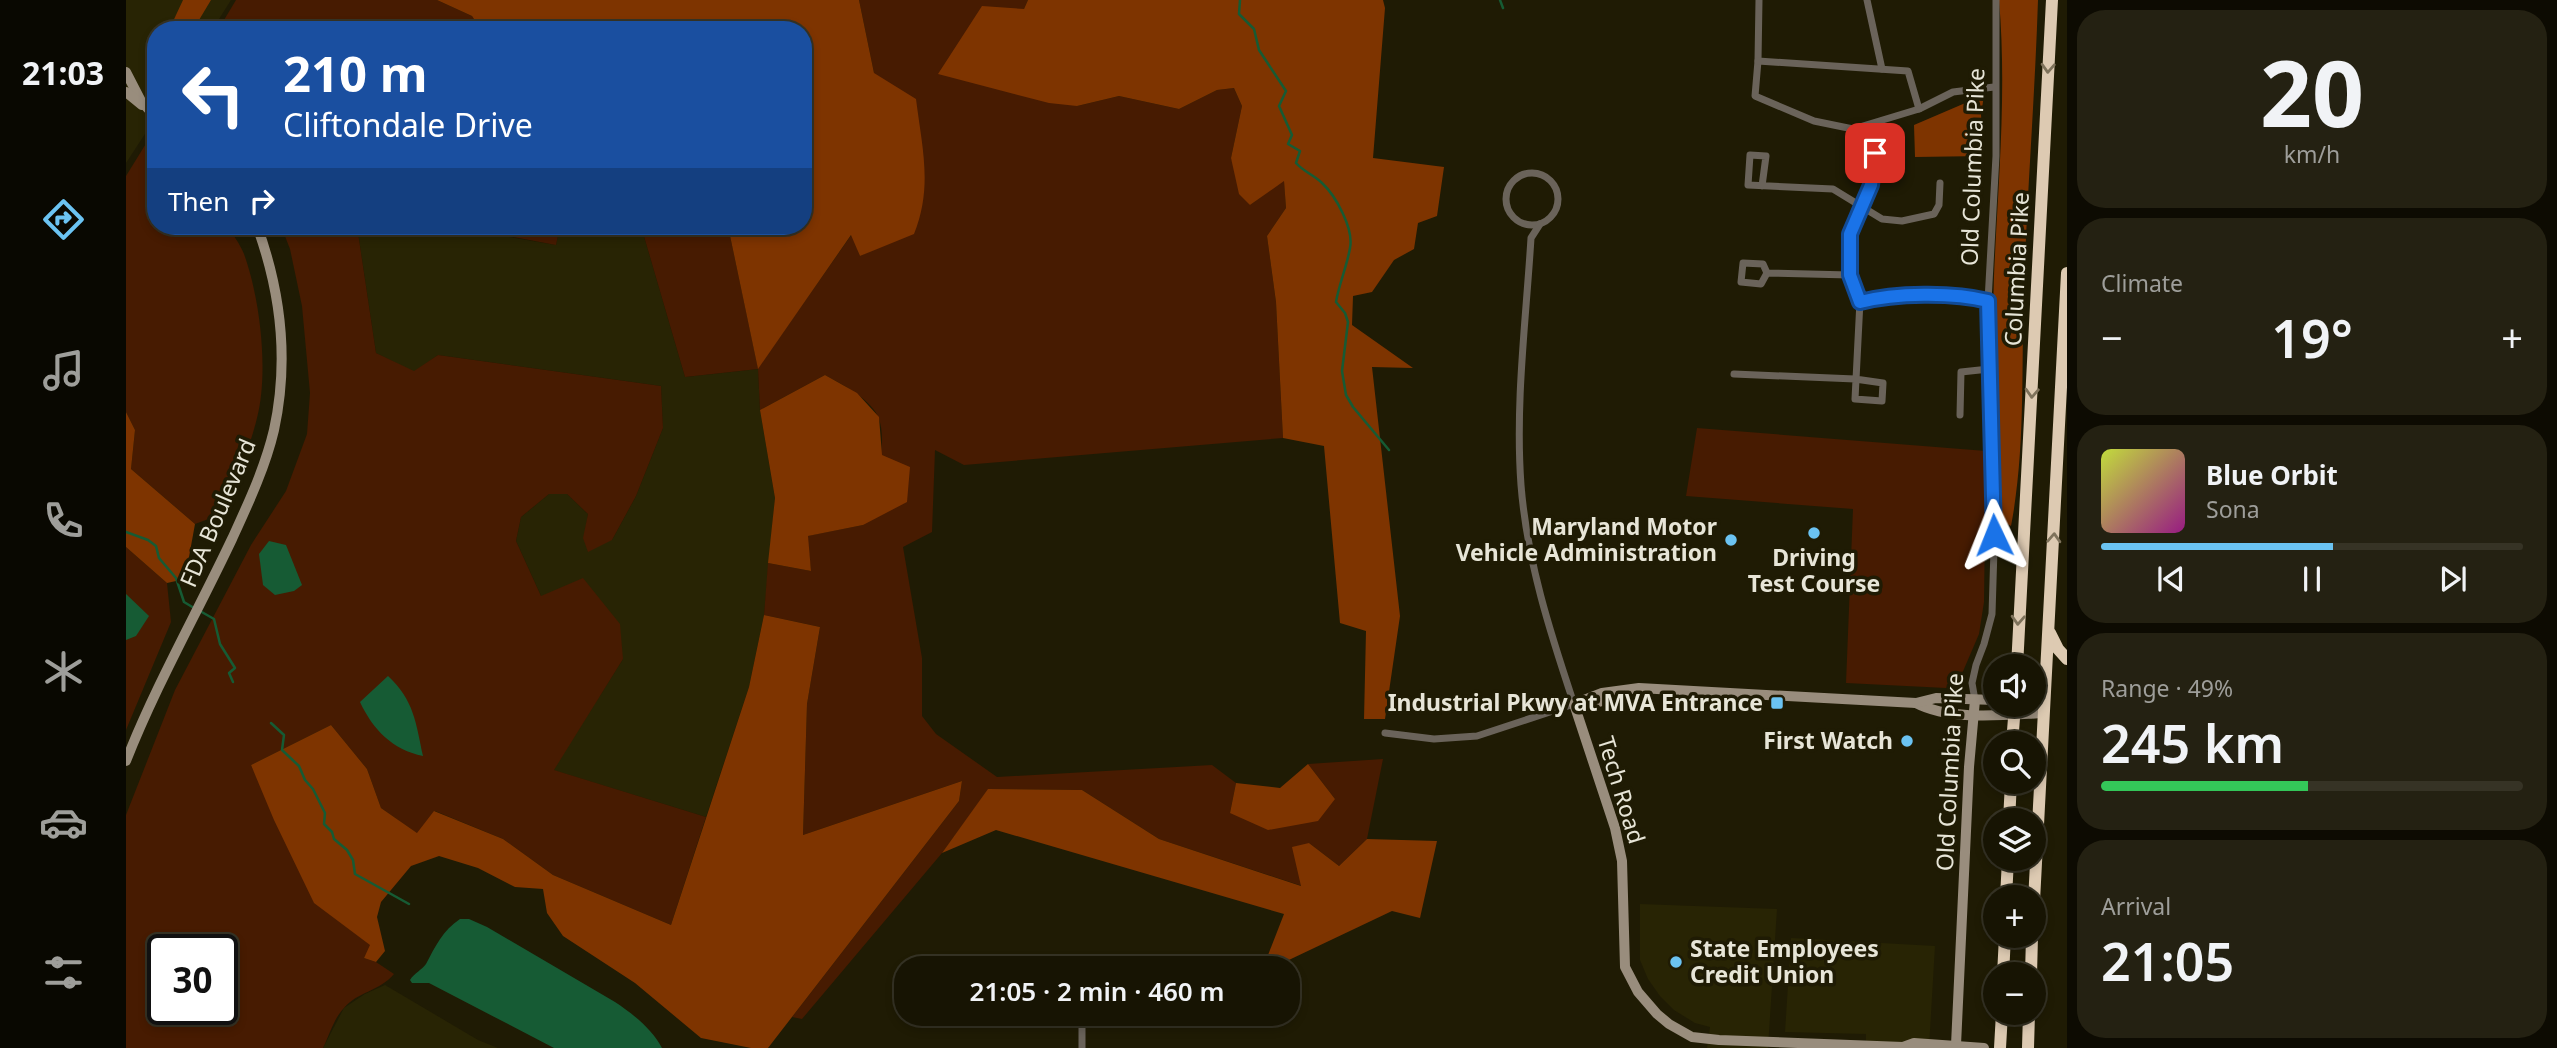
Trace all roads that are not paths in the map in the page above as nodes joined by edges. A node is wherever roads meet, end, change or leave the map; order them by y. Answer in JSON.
{"nodes":[{"id":1,"x":1759,"y":0,"type":"edge"},
{"id":2,"x":1867,"y":0,"type":"edge"},
{"id":3,"x":1996,"y":0,"type":"edge"},
{"id":4,"x":2052,"y":0,"type":"edge"},
{"id":5,"x":1758,"y":61,"type":"junction"},
{"id":6,"x":1882,"y":69,"type":"junction"},
{"id":7,"x":126,"y":72,"type":"edge"},
{"id":8,"x":1994,"y":86,"type":"junction"},
{"id":9,"x":126,"y":92,"type":"edge"},
{"id":10,"x":147,"y":105,"type":"edge"},
{"id":11,"x":1919,"y":109,"type":"junction"},
{"id":12,"x":147,"y":110,"type":"edge"},
{"id":13,"x":1875,"y":153,"type":"dead end"},
{"id":14,"x":1940,"y":183,"type":"dead end"},
{"id":15,"x":1762,"y":186,"type":"junction"},
{"id":16,"x":1862,"y":206,"type":"junction"},
{"id":17,"x":1520,"y":223,"type":"junction"},
{"id":18,"x":1540,"y":224,"type":"junction"},
{"id":19,"x":260,"y":235,"type":"edge"},
{"id":20,"x":1531,"y":239,"type":"junction"},
{"id":21,"x":1767,"y":273,"type":"dead end"},
{"id":22,"x":2067,"y":273,"type":"edge"},
{"id":23,"x":1850,"y":275,"type":"junction"},
{"id":24,"x":1988,"y":301,"type":"junction"},
{"id":25,"x":1860,"y":302,"type":"junction"},
{"id":26,"x":1989,"y":369,"type":"junction"},
{"id":27,"x":1734,"y":374,"type":"dead end"},
{"id":28,"x":1855,"y":379,"type":"junction"},
{"id":29,"x":1960,"y":415,"type":"dead end"},
{"id":30,"x":2049,"y":631,"type":"junction"},
{"id":31,"x":2018,"y":654,"type":"edge"},
{"id":32,"x":2046,"y":655,"type":"edge"},
{"id":33,"x":2067,"y":659,"type":"edge"},
{"id":34,"x":1975,"y":700,"type":"junction"},
{"id":35,"x":1983,"y":700,"type":"edge"},
{"id":36,"x":1916,"y":703,"type":"junction"},
{"id":37,"x":1574,"y":704,"type":"junction"},
{"id":38,"x":1983,"y":713,"type":"edge"},
{"id":39,"x":1973,"y":714,"type":"junction"},
{"id":40,"x":2040,"y":717,"type":"edge"},
{"id":41,"x":1385,"y":733,"type":"dead end"},
{"id":42,"x":126,"y":761,"type":"edge"},
{"id":43,"x":2034,"y":885,"type":"edge"},
{"id":44,"x":2001,"y":1025,"type":"edge"},
{"id":45,"x":2029,"y":1025,"type":"edge"},
{"id":46,"x":1082,"y":1026,"type":"edge"},
{"id":47,"x":1692,"y":1037,"type":"junction"},
{"id":48,"x":1956,"y":1045,"type":"junction"},
{"id":49,"x":1904,"y":1047,"type":"edge"},
{"id":50,"x":1082,"y":1048,"type":"edge"},
{"id":51,"x":1685,"y":1048,"type":"edge"},
{"id":52,"x":1984,"y":1048,"type":"edge"},
{"id":53,"x":2000,"y":1048,"type":"edge"},
{"id":54,"x":2028,"y":1048,"type":"edge"}],
"edges":[{"from":1,"to":5,"type":"street"},
{"from":2,"to":6,"type":"street"},
{"from":3,"to":8,"type":"street","name":"Old Columbia Pike"},
{"from":4,"to":31,"type":"highway","name":"Columbia Pike","one_way":true},
{"from":5,"to":6,"type":"street"},
{"from":5,"to":11,"type":"street"},
{"from":6,"to":11,"type":"street"},
{"from":7,"to":10,"type":"street"},
{"from":8,"to":11,"type":"street"},
{"from":8,"to":24,"type":"street","name":"Old Columbia Pike"},
{"from":9,"to":12,"type":"street"},
{"from":13,"to":16,"type":"street"},
{"from":14,"to":16,"type":"street"},
{"from":15,"to":15,"type":"street"},
{"from":15,"to":16,"type":"street"},
{"from":16,"to":23,"type":"street"},
{"from":17,"to":18,"type":"street"},
{"from":17,"to":18,"type":"street","name":"Tech Road"},
{"from":17,"to":20,"type":"street","name":"Tech Road"},
{"from":18,"to":20,"type":"street","name":"Tech Road"},
{"from":19,"to":42,"type":"street","name":"FDA Boulevard"},
{"from":20,"to":37,"type":"street","name":"Tech Road"},
{"from":21,"to":23,"type":"street"},
{"from":30,"to":22,"type":"highway","one_way":true},
{"from":23,"to":25,"type":"street"},
{"from":24,"to":25,"type":"street"},
{"from":24,"to":26,"type":"street","name":"Old Columbia Pike"},
{"from":25,"to":28,"type":"street"},
{"from":26,"to":29,"type":"street"},
{"from":26,"to":34,"type":"street","name":"Old Columbia Pike"},
{"from":27,"to":28,"type":"street"},
{"from":28,"to":28,"type":"street"},
{"from":30,"to":32,"type":"highway"},
{"from":30,"to":33,"type":"highway"},
{"from":34,"to":35,"type":"street"},
{"from":34,"to":36,"type":"street"},
{"from":34,"to":39,"type":"street","name":"Old Columbia Pike"},
{"from":36,"to":37,"type":"street"},
{"from":36,"to":39,"type":"street"},
{"from":37,"to":41,"type":"street"},
{"from":37,"to":47,"type":"street","name":"Tech Road"},
{"from":38,"to":39,"type":"street"},
{"from":39,"to":48,"type":"street","name":"Old Columbia Pike"},
{"from":40,"to":43,"type":"highway"},
{"from":44,"to":53,"type":"highway"},
{"from":45,"to":54,"type":"highway"},
{"from":46,"to":50,"type":"street"},
{"from":47,"to":49,"type":"street","name":"Tech Road"},
{"from":47,"to":51,"type":"street"},
{"from":48,"to":49,"type":"street","name":"Tech Road"},
{"from":48,"to":52,"type":"street","name":"Tech Road"}]}
